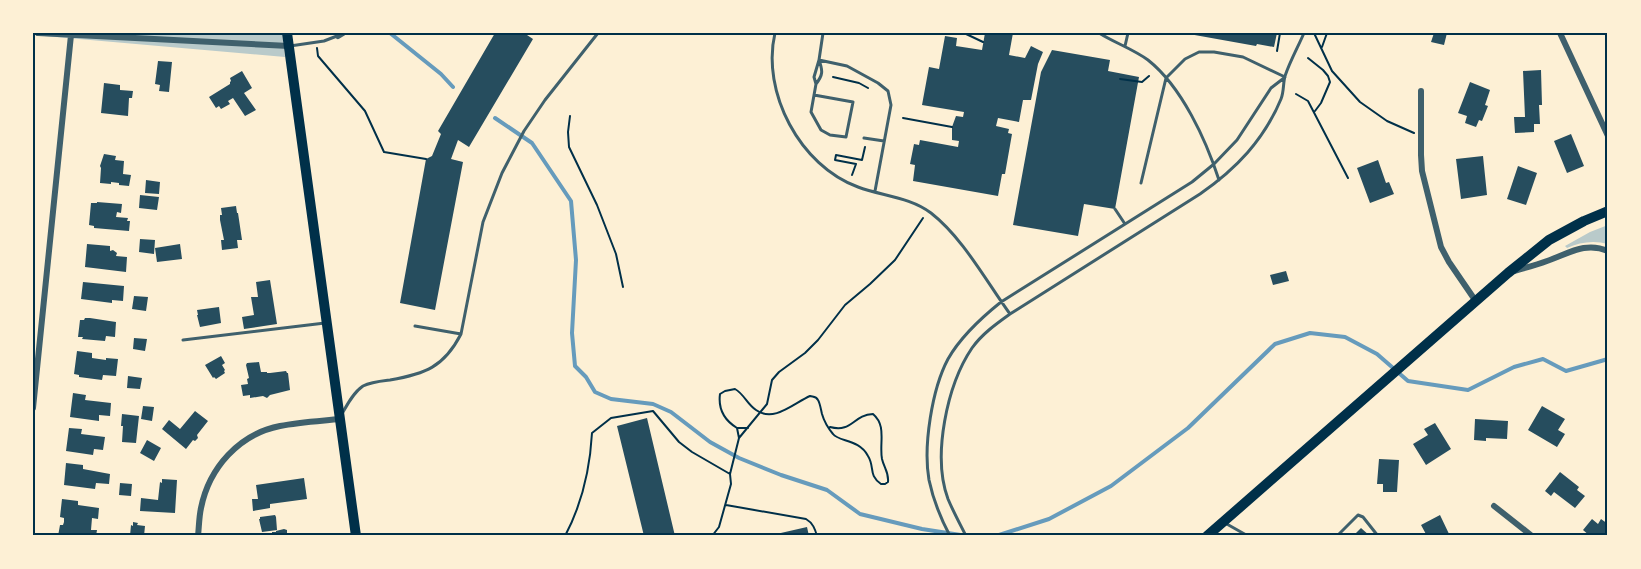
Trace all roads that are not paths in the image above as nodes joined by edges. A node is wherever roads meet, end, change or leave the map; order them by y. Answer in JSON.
{"nodes":[{"id":1,"x":38,"y":33,"type":"edge"},
{"id":2,"x":287,"y":33,"type":"edge"},
{"id":3,"x":598,"y":33,"type":"edge"},
{"id":4,"x":775,"y":33,"type":"edge"},
{"id":5,"x":823,"y":33,"type":"edge"},
{"id":6,"x":1099,"y":33,"type":"edge"},
{"id":7,"x":1128,"y":33,"type":"edge"},
{"id":8,"x":1304,"y":33,"type":"edge"},
{"id":9,"x":1560,"y":33,"type":"edge"},
{"id":10,"x":71,"y":34,"type":"junction"},
{"id":11,"x":340,"y":34,"type":"edge"},
{"id":12,"x":289,"y":46,"type":"junction"},
{"id":13,"x":1125,"y":46,"type":"junction"},
{"id":14,"x":819,"y":60,"type":"junction"},
{"id":15,"x":1285,"y":77,"type":"junction"},
{"id":16,"x":1166,"y":78,"type":"junction"},
{"id":17,"x":816,"y":84,"type":"junction"},
{"id":18,"x":1421,"y":91,"type":"dead end"},
{"id":19,"x":814,"y":95,"type":"junction"},
{"id":20,"x":1608,"y":136,"type":"edge"},
{"id":21,"x":865,"y":138,"type":"road end"},
{"id":22,"x":884,"y":141,"type":"junction"},
{"id":23,"x":1214,"y":164,"type":"junction"},
{"id":24,"x":1220,"y":180,"type":"junction"},
{"id":25,"x":1141,"y":183,"type":"dead end"},
{"id":26,"x":875,"y":192,"type":"junction"},
{"id":27,"x":1115,"y":209,"type":"dead end"},
{"id":28,"x":1608,"y":211,"type":"edge"},
{"id":29,"x":1125,"y":224,"type":"junction"},
{"id":30,"x":1608,"y":251,"type":"edge"},
{"id":31,"x":1508,"y":273,"type":"junction"},
{"id":32,"x":1475,"y":300,"type":"junction"},
{"id":33,"x":1001,"y":302,"type":"junction"},
{"id":34,"x":1010,"y":314,"type":"junction"},
{"id":35,"x":326,"y":322,"type":"junction"},
{"id":36,"x":416,"y":326,"type":"dead end"},
{"id":37,"x":461,"y":334,"type":"junction"},
{"id":38,"x":183,"y":340,"type":"dead end"},
{"id":39,"x":33,"y":408,"type":"edge"},
{"id":40,"x":340,"y":419,"type":"junction"},
{"id":41,"x":1494,"y":506,"type":"dead end"},
{"id":42,"x":1224,"y":522,"type":"junction"},
{"id":43,"x":198,"y":536,"type":"edge"},
{"id":44,"x":356,"y":536,"type":"edge"},
{"id":45,"x":950,"y":536,"type":"edge"},
{"id":46,"x":966,"y":536,"type":"edge"},
{"id":47,"x":1207,"y":536,"type":"edge"},
{"id":48,"x":1248,"y":536,"type":"edge"},
{"id":49,"x":1337,"y":536,"type":"edge"},
{"id":50,"x":1378,"y":536,"type":"edge"},
{"id":51,"x":1532,"y":536,"type":"edge"}],
"edges":[{"from":1,"to":10,"type":"street"},
{"from":2,"to":12,"type":"highway"},
{"from":3,"to":37,"type":"lane"},
{"from":4,"to":26,"type":"lane"},
{"from":5,"to":14,"type":"lane"},
{"from":6,"to":13,"type":"lane"},
{"from":7,"to":13,"type":"lane"},
{"from":8,"to":15,"type":"lane"},
{"from":9,"to":20,"type":"street"},
{"from":10,"to":12,"type":"street"},
{"from":10,"to":39,"type":"street"},
{"from":11,"to":12,"type":"lane"},
{"from":12,"to":35,"type":"highway"},
{"from":13,"to":16,"type":"lane"},
{"from":14,"to":17,"type":"lane"},
{"from":14,"to":17,"type":"lane"},
{"from":14,"to":22,"type":"lane"},
{"from":15,"to":16,"type":"lane"},
{"from":15,"to":23,"type":"lane"},
{"from":15,"to":24,"type":"lane"},
{"from":16,"to":23,"type":"lane"},
{"from":16,"to":25,"type":"lane"},
{"from":17,"to":19,"type":"lane"},
{"from":18,"to":32,"type":"street"},
{"from":19,"to":19,"type":"lane"},
{"from":21,"to":22,"type":"lane"},
{"from":22,"to":26,"type":"lane"},
{"from":23,"to":24,"type":"lane"},
{"from":23,"to":29,"type":"lane"},
{"from":24,"to":34,"type":"lane"},
{"from":26,"to":33,"type":"lane"},
{"from":27,"to":29,"type":"lane"},
{"from":28,"to":31,"type":"highway"},
{"from":29,"to":33,"type":"lane"},
{"from":30,"to":31,"type":"street"},
{"from":31,"to":32,"type":"highway"},
{"from":32,"to":42,"type":"highway"},
{"from":33,"to":34,"type":"lane"},
{"from":33,"to":45,"type":"lane"},
{"from":34,"to":46,"type":"lane"},
{"from":35,"to":38,"type":"lane"},
{"from":35,"to":40,"type":"highway"},
{"from":36,"to":37,"type":"lane"},
{"from":37,"to":40,"type":"lane"},
{"from":40,"to":43,"type":"street"},
{"from":40,"to":44,"type":"highway"},
{"from":41,"to":51,"type":"street"},
{"from":42,"to":47,"type":"highway"},
{"from":42,"to":48,"type":"lane"},
{"from":49,"to":50,"type":"lane"}]}
